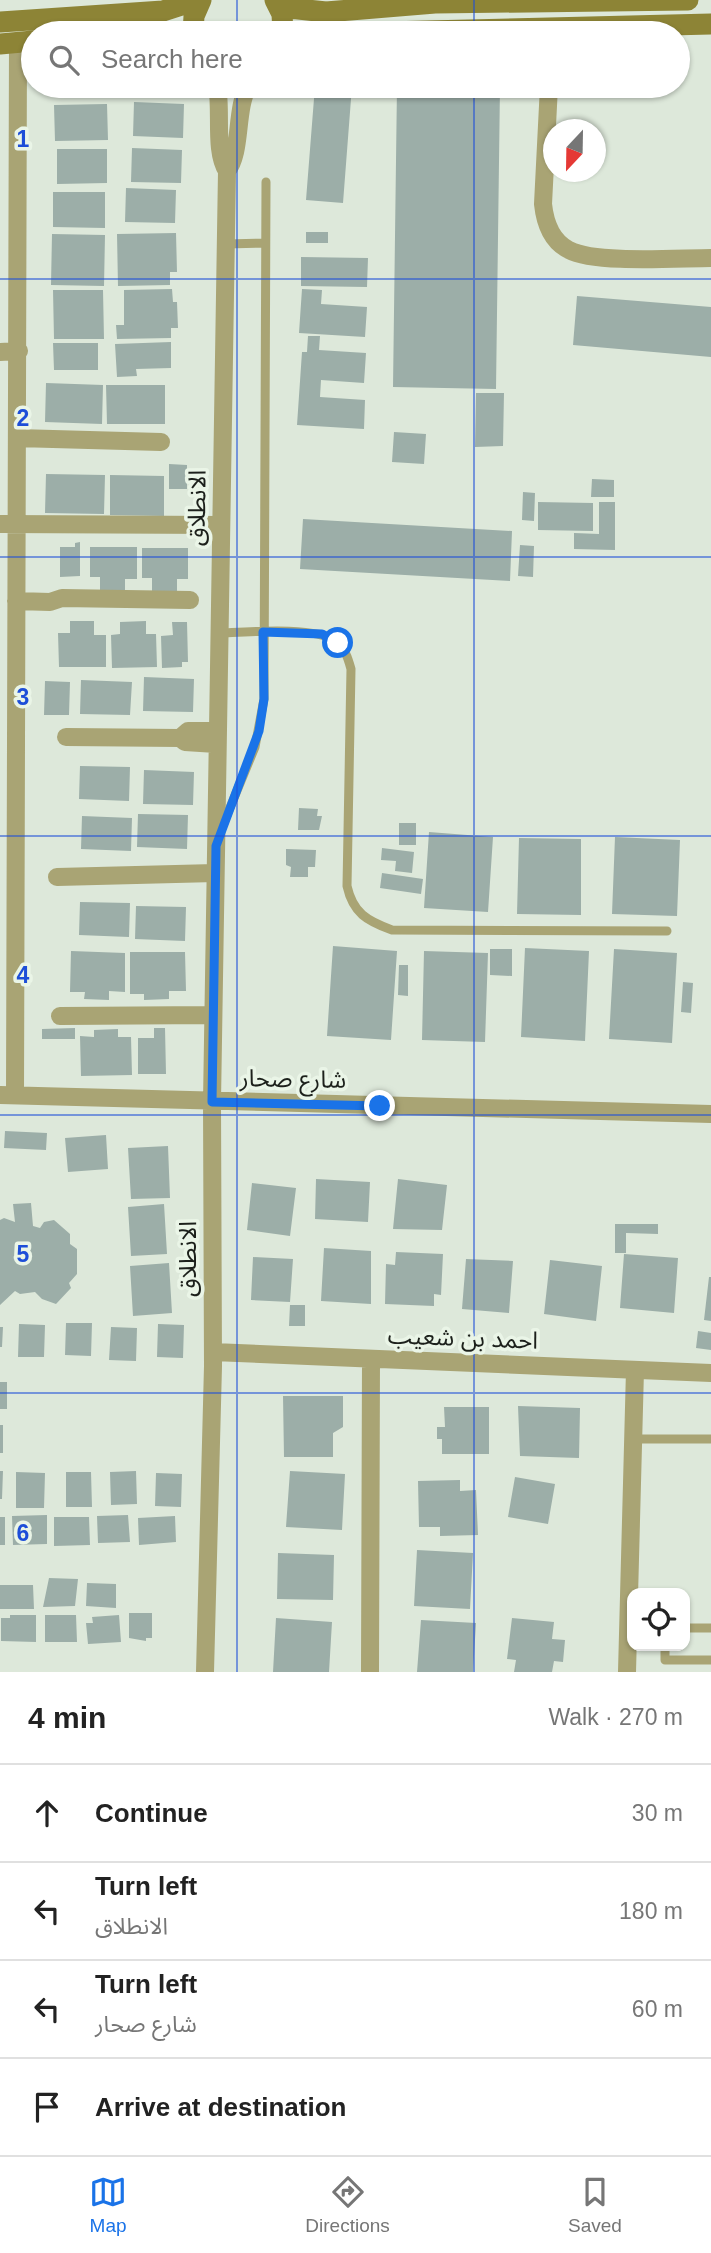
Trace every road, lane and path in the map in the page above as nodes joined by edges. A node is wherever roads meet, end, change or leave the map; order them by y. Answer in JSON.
{"nodes":[{"id":1,"x":199,"y":0,"type":"edge"},
{"id":2,"x":688,"y":0,"type":"edge"},
{"id":3,"x":554,"y":1,"type":"edge"},
{"id":4,"x":278,"y":4,"type":"edge"},
{"id":5,"x":427,"y":4,"type":"junction"},
{"id":6,"x":194,"y":21,"type":"edge"},
{"id":7,"x":422,"y":21,"type":"edge"},
{"id":8,"x":552,"y":21,"type":"edge"},
{"id":9,"x":0,"y":22,"type":"edge"},
{"id":10,"x":711,"y":24,"type":"edge"},
{"id":11,"x":690,"y":25,"type":"edge"},
{"id":12,"x":17,"y":42,"type":"edge"},
{"id":13,"x":219,"y":98,"type":"edge"},
{"id":14,"x":243,"y":98,"type":"edge"},
{"id":15,"x":548,"y":98,"type":"edge"},
{"id":16,"x":227,"y":171,"type":"junction"},
{"id":17,"x":266,"y":182,"type":"dead end"},
{"id":18,"x":265,"y":243,"type":"junction"},
{"id":19,"x":226,"y":244,"type":"junction"},
{"id":20,"x":711,"y":258,"type":"edge"},
{"id":21,"x":19,"y":351,"type":"junction"},
{"id":22,"x":0,"y":352,"type":"edge"},
{"id":23,"x":161,"y":442,"type":"dead end"},
{"id":24,"x":11,"y":450,"type":"edge"},
{"id":25,"x":8,"y":524,"type":"edge"},
{"id":26,"x":221,"y":525,"type":"junction"},
{"id":27,"x":16,"y":597,"type":"junction"},
{"id":28,"x":190,"y":600,"type":"dead end"},
{"id":29,"x":220,"y":632,"type":"junction"},
{"id":30,"x":263,"y":632,"type":"junction"},
{"id":31,"x":66,"y":737,"type":"dead end"},
{"id":32,"x":216,"y":738,"type":"junction"},
{"id":33,"x":216,"y":846,"type":"junction"},
{"id":34,"x":7,"y":865,"type":"edge"},
{"id":35,"x":215,"y":873,"type":"junction"},
{"id":36,"x":57,"y":877,"type":"dead end"},
{"id":37,"x":667,"y":931,"type":"dead end"},
{"id":38,"x":213,"y":1015,"type":"junction"},
{"id":39,"x":60,"y":1016,"type":"dead end"},
{"id":40,"x":8,"y":1095,"type":"edge"},
{"id":41,"x":212,"y":1102,"type":"junction"},
{"id":42,"x":711,"y":1114,"type":"edge"},
{"id":43,"x":213,"y":1352,"type":"junction"},
{"id":44,"x":370,"y":1359,"type":"junction"},
{"id":45,"x":635,"y":1370,"type":"junction"},
{"id":46,"x":711,"y":1373,"type":"edge"},
{"id":47,"x":633,"y":1439,"type":"junction"},
{"id":48,"x":711,"y":1439,"type":"edge"},
{"id":49,"x":690,"y":1628,"type":"edge"},
{"id":50,"x":711,"y":1628,"type":"edge"},
{"id":51,"x":665,"y":1651,"type":"edge"},
{"id":52,"x":711,"y":1660,"type":"edge"},
{"id":53,"x":205,"y":1672,"type":"edge"},
{"id":54,"x":370,"y":1672,"type":"edge"},
{"id":55,"x":627,"y":1672,"type":"edge"}],
"edges":[{"from":1,"to":6,"type":"street"},
{"from":1,"to":9,"type":"street"},
{"from":2,"to":3,"type":"street"},
{"from":3,"to":5,"type":"street"},
{"from":3,"to":8,"type":"street"},
{"from":4,"to":5,"type":"street"},
{"from":5,"to":7,"type":"street"},
{"from":10,"to":11,"type":"street"},
{"from":12,"to":21,"type":"street"},
{"from":13,"to":16,"type":"street","name":"الانطلاق"},
{"from":14,"to":16,"type":"street","name":"الانطلاق"},
{"from":15,"to":20,"type":"street"},
{"from":16,"to":19,"type":"street","name":"الانطلاق"},
{"from":17,"to":18,"type":"lane","name":"الانطلاق"},
{"from":18,"to":19,"type":"lane"},
{"from":18,"to":30,"type":"lane","name":"الانطلاق"},
{"from":19,"to":26,"type":"street","name":"الانطلاق"},
{"from":21,"to":22,"type":"street"},
{"from":21,"to":24,"type":"street"},
{"from":23,"to":24,"type":"street"},
{"from":24,"to":25,"type":"street"},
{"from":25,"to":26,"type":"street"},
{"from":25,"to":27,"type":"street"},
{"from":26,"to":29,"type":"street","name":"الانطلاق"},
{"from":27,"to":28,"type":"street"},
{"from":27,"to":34,"type":"street"},
{"from":29,"to":30,"type":"lane"},
{"from":29,"to":32,"type":"street","name":"الانطلاق"},
{"from":30,"to":33,"type":"lane","name":"الانطلاق"},
{"from":30,"to":37,"type":"lane"},
{"from":31,"to":32,"type":"street"},
{"from":32,"to":33,"type":"street","name":"الانطلاق"},
{"from":33,"to":35,"type":"street","name":"الانطلاق"},
{"from":34,"to":40,"type":"street"},
{"from":35,"to":36,"type":"street"},
{"from":35,"to":38,"type":"street","name":"الانطلاق"},
{"from":38,"to":39,"type":"street"},
{"from":38,"to":41,"type":"street","name":"الانطلاق"},
{"from":40,"to":41,"type":"street","name":"شارع صحار"},
{"from":41,"to":42,"type":"street","name":"شارع صحار"},
{"from":41,"to":43,"type":"street","name":"الانطلاق"},
{"from":43,"to":44,"type":"street","name":"احمد بن شعيب"},
{"from":43,"to":53,"type":"street","name":"الانطلاق"},
{"from":44,"to":45,"type":"street","name":"احمد بن شعيب"},
{"from":44,"to":54,"type":"street"},
{"from":45,"to":46,"type":"street","name":"احمد بن شعيب"},
{"from":45,"to":47,"type":"street"},
{"from":47,"to":48,"type":"lane"},
{"from":47,"to":55,"type":"street"},
{"from":49,"to":50,"type":"lane"},
{"from":51,"to":52,"type":"lane"}]}
